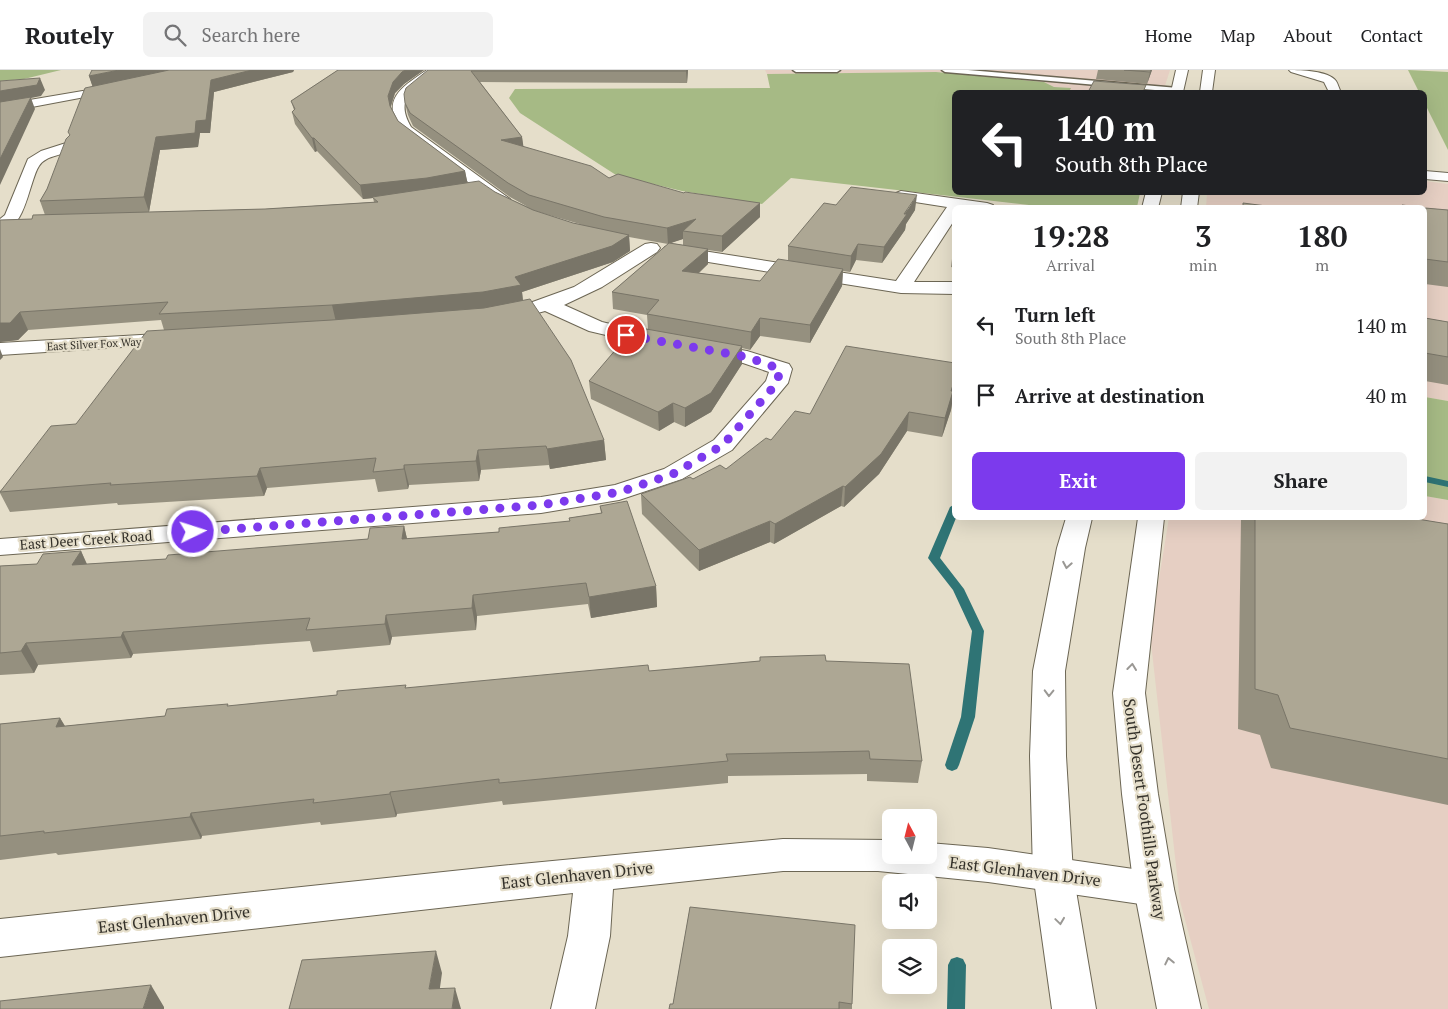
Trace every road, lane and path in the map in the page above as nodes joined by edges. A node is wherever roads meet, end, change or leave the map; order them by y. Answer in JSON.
{"nodes":[{"id":1,"x":434,"y":70,"type":"edge"},
{"id":2,"x":796,"y":70,"type":"edge"},
{"id":3,"x":837,"y":70,"type":"edge"},
{"id":4,"x":945,"y":70,"type":"edge"},
{"id":5,"x":1182,"y":70,"type":"edge"},
{"id":6,"x":1209,"y":70,"type":"edge"},
{"id":7,"x":1297,"y":70,"type":"edge"},
{"id":8,"x":988,"y":71,"type":"edge"},
{"id":9,"x":1122,"y":75,"type":"dead end"},
{"id":10,"x":130,"y":85,"type":"edge"},
{"id":11,"x":1118,"y":85,"type":"junction"},
{"id":12,"x":1116,"y":90,"type":"edge"},
{"id":13,"x":1168,"y":90,"type":"edge"},
{"id":14,"x":1178,"y":90,"type":"edge"},
{"id":15,"x":1206,"y":90,"type":"edge"},
{"id":16,"x":1334,"y":90,"type":"edge"},
{"id":17,"x":0,"y":109,"type":"edge"},
{"id":18,"x":66,"y":147,"type":"edge"},
{"id":19,"x":1427,"y":175,"type":"edge"},
{"id":20,"x":1448,"y":177,"type":"edge"},
{"id":21,"x":483,"y":188,"type":"junction"},
{"id":22,"x":465,"y":192,"type":"edge"},
{"id":23,"x":901,"y":196,"type":"edge"},
{"id":24,"x":958,"y":204,"type":"joint"},
{"id":25,"x":965,"y":205,"type":"edge"},
{"id":26,"x":517,"y":210,"type":"edge"},
{"id":27,"x":952,"y":213,"type":"edge"},
{"id":28,"x":22,"y":224,"type":"edge"},
{"id":29,"x":2,"y":225,"type":"edge"},
{"id":30,"x":901,"y":287,"type":"junction"},
{"id":31,"x":952,"y":288,"type":"edge"},
{"id":32,"x":952,"y":304,"type":"edge"},
{"id":33,"x":547,"y":305,"type":"junction"},
{"id":34,"x":512,"y":312,"type":"edge"},
{"id":35,"x":197,"y":338,"type":"edge"},
{"id":36,"x":0,"y":349,"type":"edge"},
{"id":37,"x":1077,"y":520,"type":"edge"},
{"id":38,"x":1151,"y":520,"type":"edge"},
{"id":39,"x":0,"y":547,"type":"edge"},
{"id":40,"x":595,"y":873,"type":"junction"},
{"id":41,"x":1053,"y":873,"type":"junction"},
{"id":42,"x":1154,"y":889,"type":"junction"},
{"id":43,"x":0,"y":938,"type":"edge"},
{"id":44,"x":573,"y":1009,"type":"edge"},
{"id":45,"x":1074,"y":1009,"type":"edge"},
{"id":46,"x":1179,"y":1009,"type":"edge"}],
"edges":[{"from":1,"to":21,"type":"street"},
{"from":2,"to":3,"type":"lane"},
{"from":4,"to":8,"type":"lane"},
{"from":5,"to":14,"type":"street"},
{"from":6,"to":15,"type":"street"},
{"from":7,"to":16,"type":"street"},
{"from":8,"to":11,"type":"lane"},
{"from":9,"to":11,"type":"lane"},
{"from":10,"to":17,"type":"street"},
{"from":11,"to":12,"type":"lane"},
{"from":11,"to":13,"type":"lane"},
{"from":18,"to":29,"type":"street"},
{"from":19,"to":20,"type":"street"},
{"from":21,"to":22,"type":"street"},
{"from":21,"to":26,"type":"street"},
{"from":23,"to":24,"type":"street"},
{"from":24,"to":25,"type":"street"},
{"from":27,"to":30,"type":"street"},
{"from":28,"to":29,"type":"street"},
{"from":30,"to":31,"type":"street"},
{"from":30,"to":32,"type":"street"},
{"from":30,"to":33,"type":"street"},
{"from":33,"to":34,"type":"street"},
{"from":33,"to":39,"type":"street","name":"East Deer Creek Road"},
{"from":35,"to":36,"type":"street","name":"East Silver Fox Way"},
{"from":37,"to":41,"type":"street","one_way":true},
{"from":42,"to":38,"type":"street","name":"South Desert Foothills Parkway","one_way":true},
{"from":40,"to":41,"type":"street","name":"East Glenhaven Drive"},
{"from":40,"to":43,"type":"street","name":"East Glenhaven Drive"},
{"from":40,"to":44,"type":"street"},
{"from":41,"to":42,"type":"street","name":"East Glenhaven Drive"},
{"from":41,"to":45,"type":"street","one_way":true},
{"from":46,"to":42,"type":"street","name":"South Desert Foothills Parkway","one_way":true}]}
